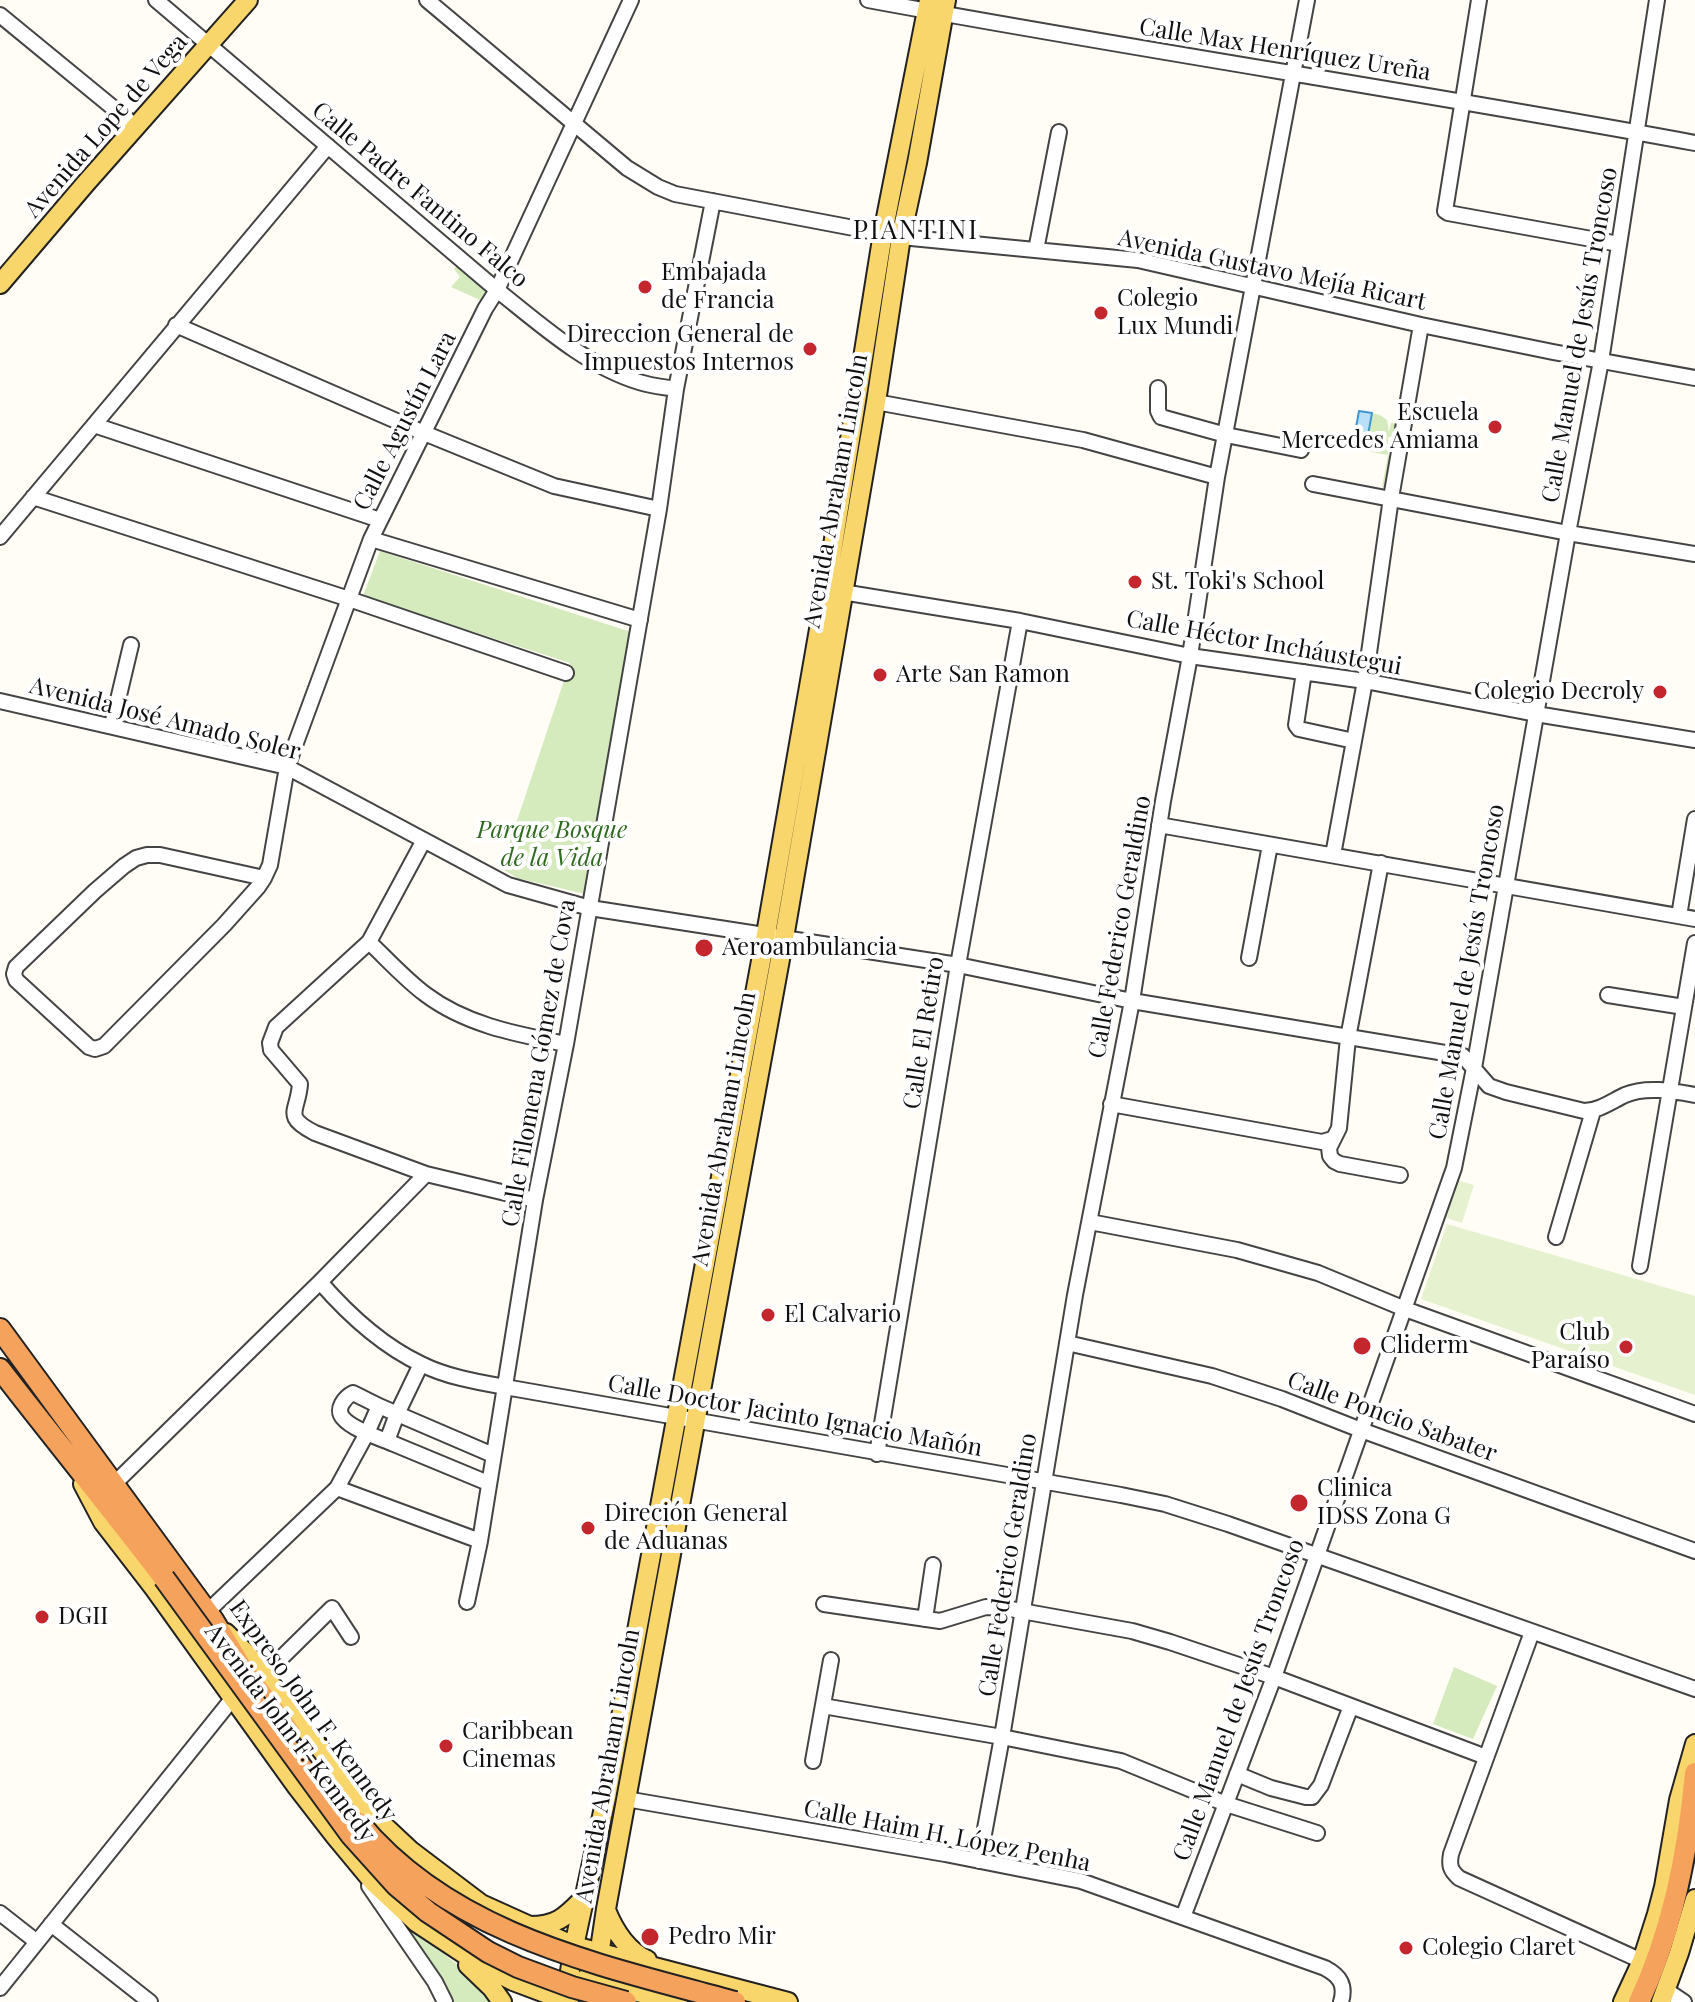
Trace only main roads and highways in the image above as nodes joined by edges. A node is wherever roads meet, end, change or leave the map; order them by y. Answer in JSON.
{"nodes":[{"id":1,"x":234,"y":0,"type":"edge"},
{"id":2,"x":248,"y":0,"type":"edge"},
{"id":3,"x":936,"y":6,"type":"edge"},
{"id":4,"x":206,"y":42,"type":"junction"},
{"id":5,"x":892,"y":235,"type":"junction"},
{"id":6,"x":0,"y":269,"type":"edge"},
{"id":7,"x":0,"y":284,"type":"edge"},
{"id":8,"x":835,"y":591,"type":"junction"},
{"id":9,"x":775,"y":936,"type":"junction"},
{"id":10,"x":0,"y":1329,"type":"edge"},
{"id":11,"x":0,"y":1369,"type":"edge"},
{"id":12,"x":69,"y":1459,"type":"junction"},
{"id":13,"x":210,"y":1616,"type":"junction"},
{"id":14,"x":1695,"y":1744,"type":"edge"},
{"id":15,"x":1695,"y":1773,"type":"edge"},
{"id":16,"x":585,"y":1897,"type":"junction"},
{"id":17,"x":1695,"y":1899,"type":"edge"},
{"id":18,"x":481,"y":1904,"type":"junction"},
{"id":19,"x":606,"y":1909,"type":"junction"},
{"id":20,"x":416,"y":1922,"type":"junction"},
{"id":21,"x":527,"y":1927,"type":"junction"},
{"id":22,"x":574,"y":1946,"type":"junction"},
{"id":23,"x":599,"y":1953,"type":"junction"},
{"id":24,"x":467,"y":1956,"type":"junction"},
{"id":25,"x":1648,"y":1965,"type":"junction"},
{"id":26,"x":674,"y":1973,"type":"junction"},
{"id":27,"x":570,"y":1975,"type":"junction"},
{"id":28,"x":596,"y":1982,"type":"junction"},
{"id":29,"x":1663,"y":1996,"type":"edge"},
{"id":30,"x":502,"y":2002,"type":"edge"},
{"id":31,"x":566,"y":2002,"type":"edge"},
{"id":32,"x":592,"y":2002,"type":"edge"},
{"id":33,"x":626,"y":2002,"type":"edge"},
{"id":34,"x":674,"y":2002,"type":"edge"},
{"id":35,"x":735,"y":2002,"type":"edge"},
{"id":36,"x":788,"y":2002,"type":"edge"},
{"id":37,"x":1623,"y":2002,"type":"edge"},
{"id":38,"x":1639,"y":2002,"type":"edge"}],
"edges":[{"from":1,"to":4,"type":"main road","name":"Avenida Lope de Vega"},
{"from":2,"to":4,"type":"main road","name":"Avenida Lope de Vega"},
{"from":3,"to":5,"type":"main road","name":"Avenida Abraham Lincoln"},
{"from":4,"to":6,"type":"main road","name":"Avenida Lope de Vega"},
{"from":4,"to":7,"type":"main road","name":"Avenida Lope de Vega"},
{"from":5,"to":8,"type":"main road","name":"Avenida Abraham Lincoln"},
{"from":5,"to":8,"type":"main road","name":"Avenida Abraham Lincoln"},
{"from":8,"to":9,"type":"main road","name":"Avenida Abraham Lincoln"},
{"from":9,"to":16,"type":"main road","name":"Avenida Abraham Lincoln"},
{"from":9,"to":19,"type":"main road","name":"Avenida Abraham Lincoln"},
{"from":10,"to":13,"type":"highway","name":"Expreso John F. Kennedy"},
{"from":11,"to":12,"type":"highway","name":"Expreso John F. Kennedy"},
{"from":12,"to":20,"type":"main road","name":"Avenida John F. Kennedy"},
{"from":12,"to":33,"type":"highway","name":"Expreso John F. Kennedy","bridge":true},
{"from":13,"to":18,"type":"main road","name":"Avenida John F. Kennedy"},
{"from":13,"to":35,"type":"highway","name":"Expreso John F. Kennedy","bridge":true},
{"from":14,"to":25,"type":"main road"},
{"from":15,"to":25,"type":"highway"},
{"from":16,"to":21,"type":"main road"},
{"from":16,"to":22,"type":"main road","name":"Avenida Abraham Lincoln"},
{"from":17,"to":29,"type":"main road"},
{"from":18,"to":21,"type":"main road","name":"Avenida John F. Kennedy"},
{"from":18,"to":24,"type":"main road"},
{"from":19,"to":23,"type":"main road","name":"Avenida Abraham Lincoln"},
{"from":19,"to":26,"type":"main road"},
{"from":20,"to":24,"type":"main road","name":"Avenida John F. Kennedy"},
{"from":20,"to":30,"type":"main road"},
{"from":21,"to":22,"type":"main road","name":"Avenida John F. Kennedy"},
{"from":22,"to":23,"type":"main road","name":"Avenida John F. Kennedy"},
{"from":22,"to":27,"type":"main road","name":"Avenida Abraham Lincoln"},
{"from":23,"to":26,"type":"main road","name":"Avenida John F. Kennedy"},
{"from":23,"to":28,"type":"main road","name":"Avenida Abraham Lincoln"},
{"from":24,"to":31,"type":"main road","name":"Avenida John F. Kennedy"},
{"from":25,"to":37,"type":"main road"},
{"from":25,"to":38,"type":"highway"},
{"from":26,"to":36,"type":"main road","name":"Avenida John F. Kennedy"},
{"from":27,"to":28,"type":"main road"},
{"from":27,"to":31,"type":"main road","name":"Avenida Abraham Lincoln"},
{"from":28,"to":32,"type":"main road","name":"Avenida Abraham Lincoln"},
{"from":28,"to":34,"type":"main road"}]}
